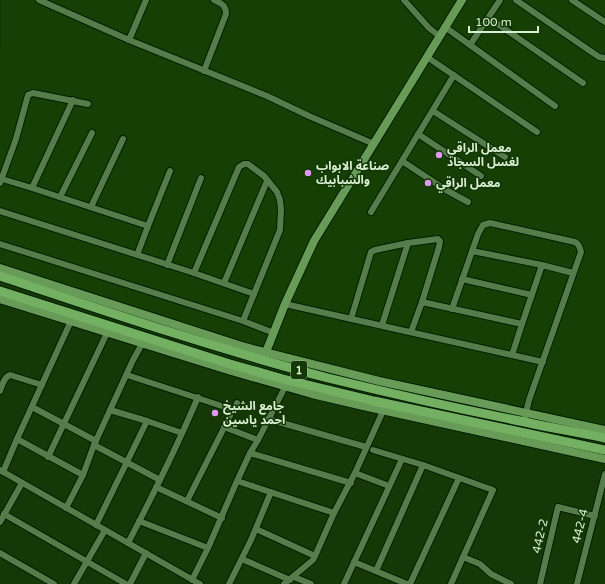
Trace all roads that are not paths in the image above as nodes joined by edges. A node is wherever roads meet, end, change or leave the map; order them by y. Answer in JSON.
{"nodes":[{"id":1,"x":39,"y":0,"type":"edge"},
{"id":2,"x":146,"y":0,"type":"edge"},
{"id":3,"x":214,"y":0,"type":"edge"},
{"id":4,"x":404,"y":0,"type":"edge"},
{"id":5,"x":500,"y":0,"type":"edge"},
{"id":6,"x":516,"y":0,"type":"edge"},
{"id":7,"x":572,"y":0,"type":"edge"},
{"id":8,"x":460,"y":1,"type":"edge"},
{"id":9,"x":489,"y":18,"type":"junction"},
{"id":10,"x":605,"y":22,"type":"edge"},
{"id":11,"x":445,"y":27,"type":"junction"},
{"id":12,"x":439,"y":36,"type":"junction"},
{"id":13,"x":129,"y":40,"type":"junction"},
{"id":14,"x":470,"y":45,"type":"junction"},
{"id":15,"x":427,"y":57,"type":"junction"},
{"id":16,"x":605,"y":58,"type":"edge"},
{"id":17,"x":204,"y":71,"type":"junction"},
{"id":18,"x":454,"y":75,"type":"junction"},
{"id":19,"x":582,"y":83,"type":"dead end"},
{"id":20,"x":73,"y":100,"type":"junction"},
{"id":21,"x":88,"y":104,"type":"dead end"},
{"id":22,"x":555,"y":106,"type":"dead end"},
{"id":23,"x":433,"y":110,"type":"junction"},
{"id":24,"x":537,"y":132,"type":"dead end"},
{"id":25,"x":92,"y":134,"type":"dead end"},
{"id":26,"x":418,"y":134,"type":"junction"},
{"id":27,"x":123,"y":139,"type":"dead end"},
{"id":28,"x":374,"y":144,"type":"junction"},
{"id":29,"x":505,"y":157,"type":"dead end"},
{"id":30,"x":402,"y":161,"type":"junction"},
{"id":31,"x":170,"y":171,"type":"dead end"},
{"id":32,"x":482,"y":176,"type":"dead end"},
{"id":33,"x":201,"y":178,"type":"dead end"},
{"id":34,"x":1,"y":181,"type":"edge"},
{"id":35,"x":267,"y":181,"type":"junction"},
{"id":36,"x":32,"y":188,"type":"junction"},
{"id":37,"x":60,"y":197,"type":"junction"},
{"id":38,"x":468,"y":202,"type":"dead end"},
{"id":39,"x":91,"y":207,"type":"junction"},
{"id":40,"x":0,"y":211,"type":"edge"},
{"id":41,"x":371,"y":212,"type":"dead end"},
{"id":42,"x":148,"y":226,"type":"junction"},
{"id":43,"x":408,"y":243,"type":"junction"},
{"id":44,"x":0,"y":244,"type":"edge"},
{"id":45,"x":472,"y":251,"type":"junction"},
{"id":46,"x":137,"y":255,"type":"junction"},
{"id":47,"x":167,"y":264,"type":"junction"},
{"id":48,"x":542,"y":265,"type":"junction"},
{"id":49,"x":0,"y":268,"type":"edge"},
{"id":50,"x":194,"y":273,"type":"junction"},
{"id":51,"x":573,"y":273,"type":"junction"},
{"id":52,"x":0,"y":276,"type":"edge"},
{"id":53,"x":462,"y":279,"type":"junction"},
{"id":54,"x":224,"y":283,"type":"junction"},
{"id":55,"x":48,"y":287,"type":"junction"},
{"id":56,"x":0,"y":291,"type":"edge"},
{"id":57,"x":254,"y":294,"type":"junction"},
{"id":58,"x":532,"y":295,"type":"junction"},
{"id":59,"x":0,"y":299,"type":"edge"},
{"id":60,"x":422,"y":302,"type":"junction"},
{"id":61,"x":285,"y":304,"type":"junction"},
{"id":62,"x":38,"y":307,"type":"junction"},
{"id":63,"x":452,"y":309,"type":"junction"},
{"id":64,"x":350,"y":319,"type":"junction"},
{"id":65,"x":71,"y":321,"type":"junction"},
{"id":66,"x":243,"y":321,"type":"junction"},
{"id":67,"x":522,"y":324,"type":"junction"},
{"id":68,"x":382,"y":325,"type":"junction"},
{"id":69,"x":411,"y":332,"type":"junction"},
{"id":70,"x":107,"y":333,"type":"junction"},
{"id":71,"x":274,"y":333,"type":"junction"},
{"id":72,"x":142,"y":344,"type":"junction"},
{"id":73,"x":512,"y":355,"type":"junction"},
{"id":74,"x":270,"y":356,"type":"junction"},
{"id":75,"x":543,"y":362,"type":"junction"},
{"id":76,"x":229,"y":367,"type":"junction"},
{"id":77,"x":328,"y":373,"type":"junction"},
{"id":78,"x":127,"y":375,"type":"junction"},
{"id":79,"x":42,"y":385,"type":"junction"},
{"id":80,"x":285,"y":387,"type":"junction"},
{"id":81,"x":313,"y":390,"type":"junction"},
{"id":82,"x":378,"y":390,"type":"junction"},
{"id":83,"x":0,"y":392,"type":"edge"},
{"id":84,"x":198,"y":397,"type":"junction"},
{"id":85,"x":374,"y":401,"type":"junction"},
{"id":86,"x":237,"y":403,"type":"dead end"},
{"id":87,"x":32,"y":407,"type":"junction"},
{"id":88,"x":110,"y":410,"type":"junction"},
{"id":89,"x":383,"y":411,"type":"junction"},
{"id":90,"x":230,"y":416,"type":"dead end"},
{"id":91,"x":525,"y":418,"type":"junction"},
{"id":92,"x":268,"y":419,"type":"junction"},
{"id":93,"x":147,"y":421,"type":"junction"},
{"id":94,"x":450,"y":422,"type":"junction"},
{"id":95,"x":64,"y":424,"type":"junction"},
{"id":96,"x":224,"y":427,"type":"junction"},
{"id":97,"x":605,"y":430,"type":"edge"},
{"id":98,"x":500,"y":432,"type":"junction"},
{"id":99,"x":182,"y":434,"type":"junction"},
{"id":100,"x":605,"y":438,"type":"edge"},
{"id":101,"x":17,"y":440,"type":"junction"},
{"id":102,"x":258,"y":440,"type":"junction"},
{"id":103,"x":95,"y":443,"type":"junction"},
{"id":104,"x":370,"y":448,"type":"junction"},
{"id":105,"x":605,"y":450,"type":"edge"},
{"id":106,"x":250,"y":453,"type":"junction"},
{"id":107,"x":48,"y":457,"type":"junction"},
{"id":108,"x":402,"y":459,"type":"junction"},
{"id":109,"x":605,"y":459,"type":"edge"},
{"id":110,"x":126,"y":462,"type":"junction"},
{"id":111,"x":423,"y":465,"type":"junction"},
{"id":112,"x":2,"y":471,"type":"edge"},
{"id":113,"x":355,"y":473,"type":"junction"},
{"id":114,"x":605,"y":474,"type":"edge"},
{"id":115,"x":82,"y":475,"type":"junction"},
{"id":116,"x":459,"y":478,"type":"junction"},
{"id":117,"x":160,"y":480,"type":"junction"},
{"id":118,"x":237,"y":481,"type":"junction"},
{"id":119,"x":22,"y":483,"type":"junction"},
{"id":120,"x":351,"y":483,"type":"junction"},
{"id":121,"x":389,"y":486,"type":"junction"},
{"id":122,"x":156,"y":487,"type":"junction"},
{"id":123,"x":271,"y":492,"type":"junction"},
{"id":124,"x":602,"y":496,"type":"edge"},
{"id":125,"x":187,"y":501,"type":"junction"},
{"id":126,"x":66,"y":508,"type":"junction"},
{"id":127,"x":334,"y":513,"type":"junction"},
{"id":128,"x":4,"y":514,"type":"junction"},
{"id":129,"x":595,"y":516,"type":"junction"},
{"id":130,"x":222,"y":518,"type":"junction"},
{"id":131,"x":139,"y":521,"type":"junction"},
{"id":132,"x":0,"y":522,"type":"edge"},
{"id":133,"x":96,"y":525,"type":"junction"},
{"id":134,"x":256,"y":529,"type":"junction"},
{"id":135,"x":105,"y":530,"type":"junction"},
{"id":136,"x":128,"y":543,"type":"junction"},
{"id":137,"x":208,"y":548,"type":"junction"},
{"id":138,"x":0,"y":553,"type":"edge"},
{"id":139,"x":146,"y":554,"type":"junction"},
{"id":140,"x":315,"y":556,"type":"junction"},
{"id":141,"x":463,"y":557,"type":"junction"},
{"id":142,"x":242,"y":558,"type":"junction"},
{"id":143,"x":87,"y":562,"type":"junction"},
{"id":144,"x":354,"y":562,"type":"junction"},
{"id":145,"x":376,"y":571,"type":"junction"},
{"id":146,"x":292,"y":578,"type":"junction"},
{"id":147,"x":192,"y":580,"type":"junction"},
{"id":148,"x":54,"y":584,"type":"edge"},
{"id":149,"x":74,"y":584,"type":"edge"},
{"id":150,"x":126,"y":584,"type":"edge"},
{"id":151,"x":130,"y":584,"type":"edge"},
{"id":152,"x":200,"y":584,"type":"edge"},
{"id":153,"x":229,"y":584,"type":"edge"},
{"id":154,"x":284,"y":584,"type":"edge"},
{"id":155,"x":311,"y":584,"type":"edge"},
{"id":156,"x":344,"y":584,"type":"edge"},
{"id":157,"x":407,"y":584,"type":"edge"},
{"id":158,"x":410,"y":584,"type":"edge"},
{"id":159,"x":451,"y":584,"type":"edge"},
{"id":160,"x":511,"y":584,"type":"edge"},
{"id":161,"x":540,"y":584,"type":"edge"},
{"id":162,"x":577,"y":584,"type":"edge"}],
"edges":[{"from":1,"to":13,"type":"street"},
{"from":2,"to":13,"type":"street"},
{"from":3,"to":17,"type":"street"},
{"from":4,"to":12,"type":"street"},
{"from":5,"to":9,"type":"street"},
{"from":6,"to":16,"type":"street"},
{"from":7,"to":10,"type":"street"},
{"from":8,"to":11,"type":"main road"},
{"from":9,"to":14,"type":"street"},
{"from":9,"to":19,"type":"street"},
{"from":11,"to":12,"type":"main road"},
{"from":11,"to":14,"type":"street"},
{"from":12,"to":15,"type":"main road"},
{"from":13,"to":17,"type":"street"},
{"from":14,"to":22,"type":"street"},
{"from":15,"to":18,"type":"street"},
{"from":15,"to":28,"type":"main road"},
{"from":17,"to":28,"type":"street"},
{"from":18,"to":23,"type":"street"},
{"from":18,"to":24,"type":"street"},
{"from":20,"to":21,"type":"street"},
{"from":20,"to":34,"type":"street"},
{"from":20,"to":36,"type":"street"},
{"from":23,"to":26,"type":"street"},
{"from":23,"to":29,"type":"street"},
{"from":25,"to":37,"type":"street"},
{"from":26,"to":30,"type":"street"},
{"from":26,"to":32,"type":"street"},
{"from":27,"to":39,"type":"street"},
{"from":28,"to":61,"type":"main road"},
{"from":30,"to":38,"type":"street"},
{"from":30,"to":41,"type":"street"},
{"from":31,"to":42,"type":"street"},
{"from":33,"to":47,"type":"street"},
{"from":34,"to":36,"type":"street"},
{"from":35,"to":50,"type":"street"},
{"from":35,"to":54,"type":"street"},
{"from":35,"to":57,"type":"street"},
{"from":36,"to":37,"type":"street"},
{"from":37,"to":39,"type":"street"},
{"from":39,"to":42,"type":"street"},
{"from":40,"to":46,"type":"street"},
{"from":42,"to":46,"type":"street"},
{"from":43,"to":60,"type":"street"},
{"from":43,"to":64,"type":"street"},
{"from":43,"to":68,"type":"street"},
{"from":44,"to":66,"type":"street"},
{"from":45,"to":48,"type":"street"},
{"from":45,"to":51,"type":"street"},
{"from":45,"to":53,"type":"street"},
{"from":46,"to":47,"type":"street"},
{"from":47,"to":50,"type":"street"},
{"from":48,"to":51,"type":"street"},
{"from":48,"to":58,"type":"street"},
{"from":49,"to":55,"type":"main road"},
{"from":50,"to":54,"type":"street"},
{"from":51,"to":75,"type":"street"},
{"from":52,"to":55,"type":"highway","number":"1"},
{"from":53,"to":58,"type":"street"},
{"from":53,"to":63,"type":"street"},
{"from":54,"to":57,"type":"street"},
{"from":55,"to":74,"type":"highway","number":"1"},
{"from":56,"to":62,"type":"highway","number":"1"},
{"from":57,"to":66,"type":"street"},
{"from":58,"to":67,"type":"street"},
{"from":59,"to":62,"type":"main road"},
{"from":60,"to":63,"type":"street"},
{"from":60,"to":69,"type":"street"},
{"from":61,"to":64,"type":"street"},
{"from":61,"to":71,"type":"main road"},
{"from":62,"to":65,"type":"main road"},
{"from":62,"to":76,"type":"highway","number":"1"},
{"from":63,"to":67,"type":"street"},
{"from":64,"to":68,"type":"street"},
{"from":65,"to":70,"type":"main road"},
{"from":65,"to":79,"type":"street"},
{"from":66,"to":71,"type":"street"},
{"from":67,"to":73,"type":"street"},
{"from":68,"to":69,"type":"street"},
{"from":69,"to":73,"type":"street"},
{"from":70,"to":72,"type":"main road"},
{"from":70,"to":95,"type":"street"},
{"from":71,"to":74,"type":"main road"},
{"from":72,"to":76,"type":"main road"},
{"from":72,"to":78,"type":"street"},
{"from":73,"to":75,"type":"street"},
{"from":74,"to":77,"type":"highway","number":"1"},
{"from":75,"to":91,"type":"street"},
{"from":76,"to":80,"type":"main road"},
{"from":76,"to":81,"type":"highway","number":"1"},
{"from":77,"to":82,"type":"highway","number":"1"},
{"from":77,"to":91,"type":"main road"},
{"from":78,"to":84,"type":"street"},
{"from":78,"to":88,"type":"street"},
{"from":79,"to":83,"type":"street"},
{"from":79,"to":87,"type":"street"},
{"from":80,"to":81,"type":"main road"},
{"from":80,"to":92,"type":"street"},
{"from":81,"to":85,"type":"highway","number":"1"},
{"from":81,"to":89,"type":"main road"},
{"from":82,"to":85,"type":"highway"},
{"from":82,"to":91,"type":"highway","number":"1"},
{"from":84,"to":86,"type":"street"},
{"from":84,"to":99,"type":"street"},
{"from":85,"to":94,"type":"highway","number":"1"},
{"from":87,"to":95,"type":"street"},
{"from":87,"to":101,"type":"street"},
{"from":88,"to":93,"type":"street"},
{"from":88,"to":103,"type":"street"},
{"from":89,"to":94,"type":"main road"},
{"from":89,"to":104,"type":"street"},
{"from":90,"to":96,"type":"street"},
{"from":91,"to":97,"type":"main road"},
{"from":91,"to":100,"type":"highway","number":"1"},
{"from":92,"to":102,"type":"street"},
{"from":92,"to":104,"type":"street"},
{"from":93,"to":99,"type":"street"},
{"from":93,"to":110,"type":"street"},
{"from":94,"to":98,"type":"highway","number":"1"},
{"from":95,"to":103,"type":"street"},
{"from":95,"to":107,"type":"street"},
{"from":96,"to":102,"type":"street"},
{"from":96,"to":125,"type":"street"},
{"from":98,"to":105,"type":"highway","number":"1"},
{"from":98,"to":109,"type":"main road"},
{"from":99,"to":117,"type":"street"},
{"from":101,"to":107,"type":"street"},
{"from":101,"to":112,"type":"street"},
{"from":102,"to":106,"type":"street"},
{"from":103,"to":110,"type":"street"},
{"from":103,"to":115,"type":"street"},
{"from":104,"to":108,"type":"street"},
{"from":104,"to":113,"type":"street"},
{"from":106,"to":118,"type":"street"},
{"from":106,"to":120,"type":"street"},
{"from":107,"to":115,"type":"street"},
{"from":108,"to":111,"type":"street"},
{"from":108,"to":121,"type":"street"},
{"from":110,"to":117,"type":"street"},
{"from":110,"to":133,"type":"street"},
{"from":111,"to":116,"type":"street"},
{"from":111,"to":145,"type":"street"},
{"from":112,"to":119,"type":"street"},
{"from":113,"to":120,"type":"street"},
{"from":113,"to":121,"type":"street"},
{"from":114,"to":124,"type":"street","name":"442-4"},
{"from":115,"to":126,"type":"street"},
{"from":116,"to":141,"type":"street"},
{"from":116,"to":158,"type":"street"},
{"from":117,"to":122,"type":"street"},
{"from":118,"to":123,"type":"street"},
{"from":118,"to":130,"type":"street"},
{"from":119,"to":126,"type":"street"},
{"from":119,"to":128,"type":"street"},
{"from":120,"to":127,"type":"street"},
{"from":121,"to":144,"type":"street"},
{"from":122,"to":125,"type":"street"},
{"from":122,"to":131,"type":"street"},
{"from":123,"to":127,"type":"street"},
{"from":123,"to":134,"type":"street"},
{"from":124,"to":129,"type":"street","name":"442-4"},
{"from":125,"to":130,"type":"street"},
{"from":126,"to":133,"type":"street"},
{"from":127,"to":140,"type":"street"},
{"from":128,"to":132,"type":"street"},
{"from":128,"to":143,"type":"street"},
{"from":129,"to":161,"type":"street","name":"442-2"},
{"from":129,"to":162,"type":"street","name":"442-4"},
{"from":130,"to":137,"type":"street"},
{"from":131,"to":136,"type":"street"},
{"from":131,"to":137,"type":"street"},
{"from":133,"to":135,"type":"street"},
{"from":134,"to":140,"type":"street"},
{"from":134,"to":142,"type":"street"},
{"from":135,"to":136,"type":"street"},
{"from":135,"to":143,"type":"street"},
{"from":136,"to":139,"type":"street"},
{"from":137,"to":147,"type":"street"},
{"from":138,"to":148,"type":"street"},
{"from":139,"to":147,"type":"street"},
{"from":139,"to":151,"type":"street"},
{"from":140,"to":146,"type":"street"},
{"from":141,"to":159,"type":"street"},
{"from":141,"to":160,"type":"street"},
{"from":142,"to":146,"type":"street"},
{"from":142,"to":153,"type":"street"},
{"from":143,"to":149,"type":"street"},
{"from":143,"to":150,"type":"street"},
{"from":144,"to":145,"type":"street"},
{"from":144,"to":156,"type":"street"},
{"from":145,"to":157,"type":"street"},
{"from":146,"to":154,"type":"street"},
{"from":146,"to":155,"type":"street"},
{"from":147,"to":152,"type":"street"}]}
